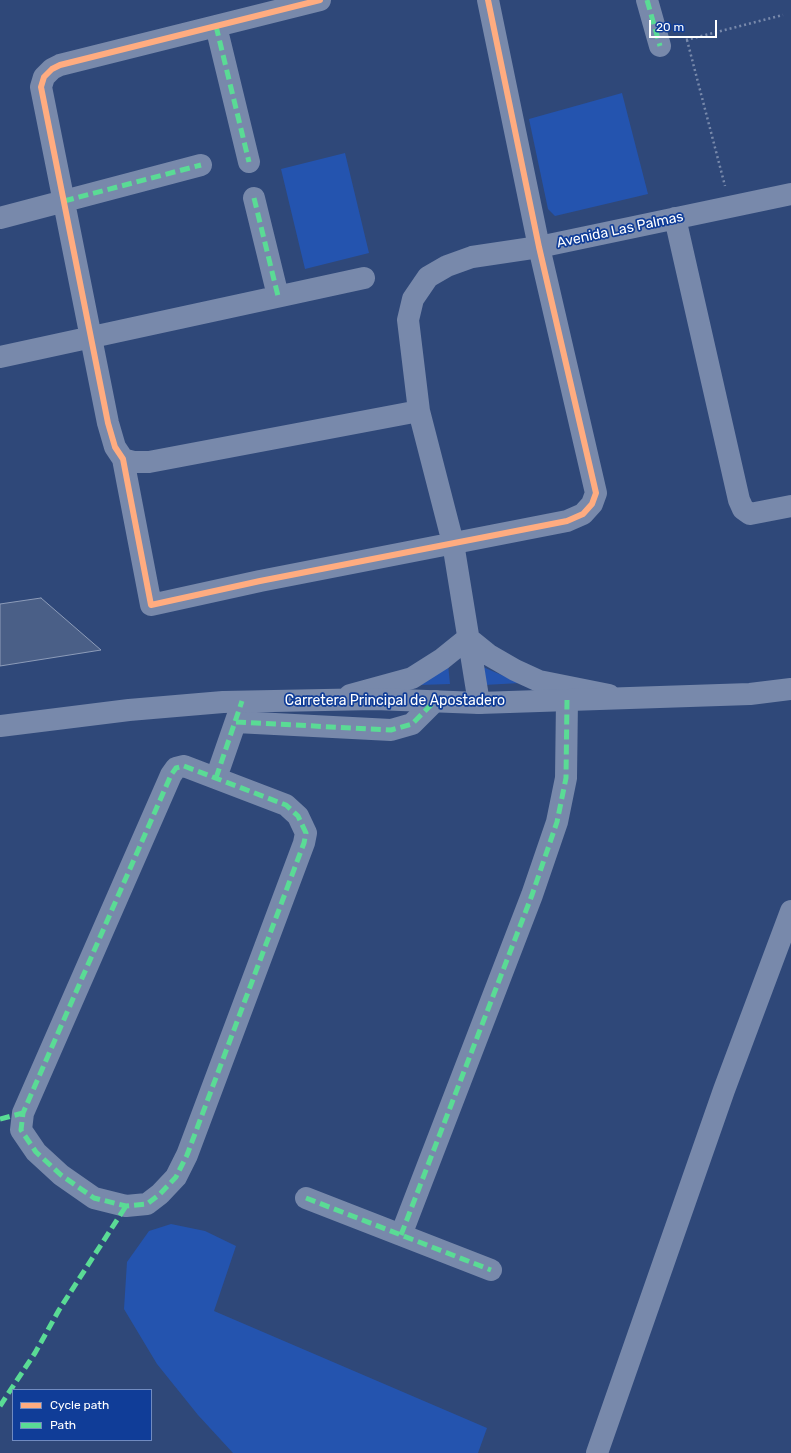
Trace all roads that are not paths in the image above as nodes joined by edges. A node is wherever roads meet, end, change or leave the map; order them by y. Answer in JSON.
{"nodes":[{"id":1,"x":320,"y":0,"type":"edge"},
{"id":2,"x":488,"y":0,"type":"edge"},
{"id":3,"x":647,"y":0,"type":"edge"},
{"id":4,"x":216,"y":26,"type":"junction"},
{"id":5,"x":660,"y":46,"type":"road end"},
{"id":6,"x":249,"y":162,"type":"dead end"},
{"id":7,"x":201,"y":165,"type":"dead end"},
{"id":8,"x":791,"y":194,"type":"edge"},
{"id":9,"x":254,"y":198,"type":"dead end"},
{"id":10,"x":64,"y":201,"type":"junction"},
{"id":11,"x":0,"y":218,"type":"edge"},
{"id":12,"x":675,"y":218,"type":"junction"},
{"id":13,"x":539,"y":247,"type":"junction"},
{"id":14,"x":364,"y":278,"type":"dead end"},
{"id":15,"x":278,"y":296,"type":"junction"},
{"id":16,"x":91,"y":336,"type":"junction"},
{"id":17,"x":0,"y":357,"type":"edge"},
{"id":18,"x":419,"y":411,"type":"junction"},
{"id":19,"x":123,"y":459,"type":"junction"},
{"id":20,"x":791,"y":506,"type":"edge"},
{"id":21,"x":452,"y":543,"type":"junction"},
{"id":22,"x":468,"y":638,"type":"junction"},
{"id":23,"x":791,"y":689,"type":"edge"},
{"id":24,"x":624,"y":698,"type":"junction"},
{"id":25,"x":332,"y":700,"type":"junction"},
{"id":26,"x":567,"y":700,"type":"junction"},
{"id":27,"x":242,"y":701,"type":"junction"},
{"id":28,"x":435,"y":701,"type":"junction"},
{"id":29,"x":479,"y":703,"type":"junction"},
{"id":30,"x":236,"y":722,"type":"junction"},
{"id":31,"x":0,"y":726,"type":"edge"},
{"id":32,"x":216,"y":778,"type":"junction"},
{"id":33,"x":791,"y":911,"type":"edge"},
{"id":34,"x":306,"y":1198,"type":"dead end"},
{"id":35,"x":401,"y":1235,"type":"junction"},
{"id":36,"x":491,"y":1270,"type":"dead end"},
{"id":37,"x":597,"y":1453,"type":"edge"}],
"edges":[{"from":1,"to":4,"type":"street"},
{"from":2,"to":13,"type":"street"},
{"from":3,"to":5,"type":"street"},
{"from":4,"to":6,"type":"street"},
{"from":4,"to":10,"type":"street"},
{"from":7,"to":10,"type":"street"},
{"from":8,"to":12,"type":"street","name":"Avenida Las Palmas"},
{"from":9,"to":15,"type":"street"},
{"from":10,"to":11,"type":"street"},
{"from":10,"to":16,"type":"street"},
{"from":12,"to":13,"type":"street","name":"Avenida Las Palmas"},
{"from":12,"to":20,"type":"street"},
{"from":13,"to":18,"type":"street","name":"Avenida Las Palmas"},
{"from":13,"to":21,"type":"street"},
{"from":14,"to":15,"type":"street"},
{"from":15,"to":16,"type":"street"},
{"from":16,"to":17,"type":"street"},
{"from":16,"to":19,"type":"street"},
{"from":18,"to":19,"type":"street"},
{"from":18,"to":21,"type":"street"},
{"from":19,"to":21,"type":"street"},
{"from":21,"to":22,"type":"street"},
{"from":22,"to":24,"type":"street"},
{"from":22,"to":25,"type":"street"},
{"from":22,"to":29,"type":"street"},
{"from":23,"to":24,"type":"street","name":"Carretera Principal de Apostadero"},
{"from":24,"to":26,"type":"street","name":"Carretera Principal de Apostadero"},
{"from":25,"to":27,"type":"street","name":"Carretera Principal de Apostadero"},
{"from":25,"to":28,"type":"street","name":"Carretera Principal de Apostadero"},
{"from":26,"to":29,"type":"street","name":"Carretera Principal de Apostadero"},
{"from":26,"to":35,"type":"street"},
{"from":27,"to":30,"type":"street"},
{"from":27,"to":31,"type":"street","name":"Carretera Principal de Apostadero"},
{"from":28,"to":29,"type":"street","name":"Carretera Principal de Apostadero"},
{"from":28,"to":30,"type":"street"},
{"from":30,"to":32,"type":"street"},
{"from":32,"to":32,"type":"street"},
{"from":33,"to":37,"type":"street"},
{"from":34,"to":35,"type":"street"},
{"from":35,"to":36,"type":"street"}]}
